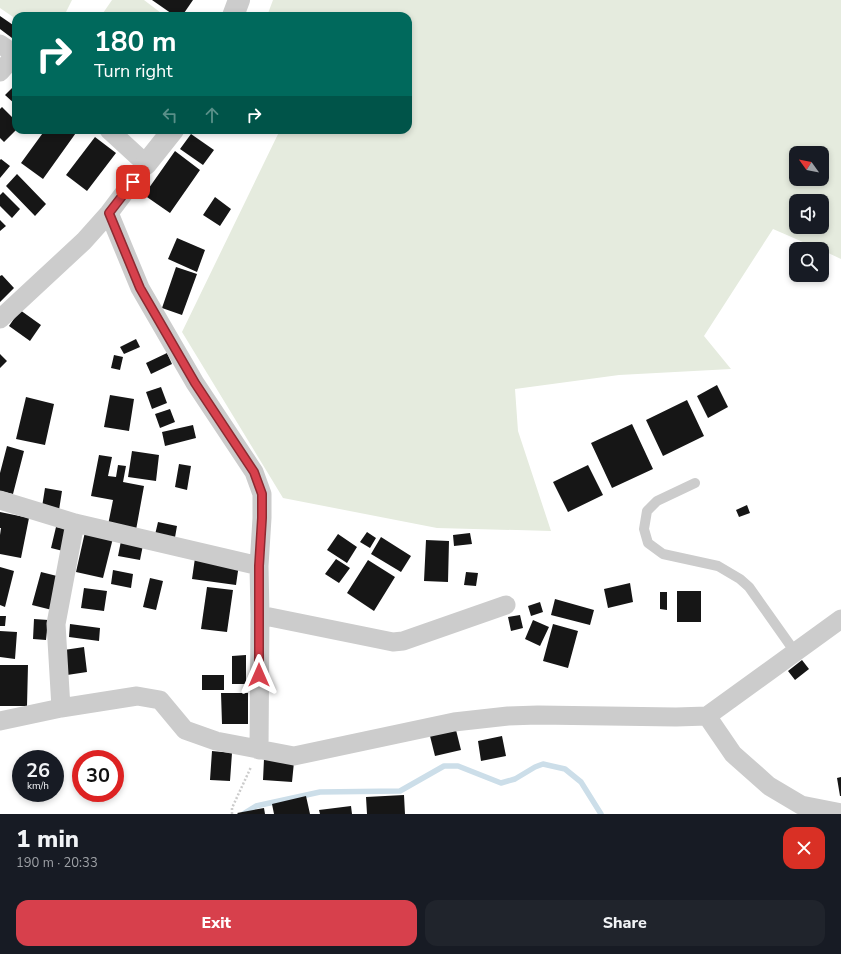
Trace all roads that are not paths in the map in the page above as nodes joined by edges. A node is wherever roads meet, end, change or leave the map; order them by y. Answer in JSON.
{"nodes":[{"id":1,"x":240,"y":0,"type":"edge"},
{"id":2,"x":235,"y":12,"type":"edge"},
{"id":3,"x":0,"y":44,"type":"edge"},
{"id":4,"x":12,"y":52,"type":"edge"},
{"id":5,"x":12,"y":59,"type":"edge"},
{"id":6,"x":0,"y":72,"type":"edge"},
{"id":7,"x":113,"y":134,"type":"edge"},
{"id":8,"x":170,"y":134,"type":"edge"},
{"id":9,"x":146,"y":164,"type":"junction"},
{"id":10,"x":109,"y":213,"type":"junction"},
{"id":11,"x":0,"y":319,"type":"edge"},
{"id":12,"x":695,"y":483,"type":"dead end"},
{"id":13,"x":0,"y":500,"type":"edge"},
{"id":14,"x":75,"y":523,"type":"junction"},
{"id":15,"x":259,"y":566,"type":"junction"},
{"id":16,"x":506,"y":604,"type":"dead end"},
{"id":17,"x":260,"y":615,"type":"junction"},
{"id":18,"x":841,"y":619,"type":"edge"},
{"id":19,"x":795,"y":652,"type":"junction"},
{"id":20,"x":61,"y":708,"type":"junction"},
{"id":21,"x":707,"y":716,"type":"junction"},
{"id":22,"x":0,"y":722,"type":"edge"},
{"id":23,"x":259,"y":750,"type":"junction"},
{"id":24,"x":841,"y":813,"type":"edge"}],
"edges":[{"from":1,"to":2,"type":"street"},
{"from":3,"to":4,"type":"street"},
{"from":5,"to":6,"type":"street"},
{"from":7,"to":9,"type":"street"},
{"from":8,"to":9,"type":"street"},
{"from":9,"to":10,"type":"street"},
{"from":10,"to":11,"type":"street"},
{"from":10,"to":15,"type":"street"},
{"from":12,"to":19,"type":"lane"},
{"from":13,"to":14,"type":"street"},
{"from":14,"to":15,"type":"street"},
{"from":14,"to":20,"type":"street"},
{"from":15,"to":17,"type":"street"},
{"from":16,"to":17,"type":"street"},
{"from":17,"to":23,"type":"street"},
{"from":18,"to":19,"type":"street"},
{"from":19,"to":21,"type":"street"},
{"from":20,"to":22,"type":"street"},
{"from":20,"to":23,"type":"street"},
{"from":21,"to":23,"type":"street"},
{"from":21,"to":24,"type":"street"}]}
